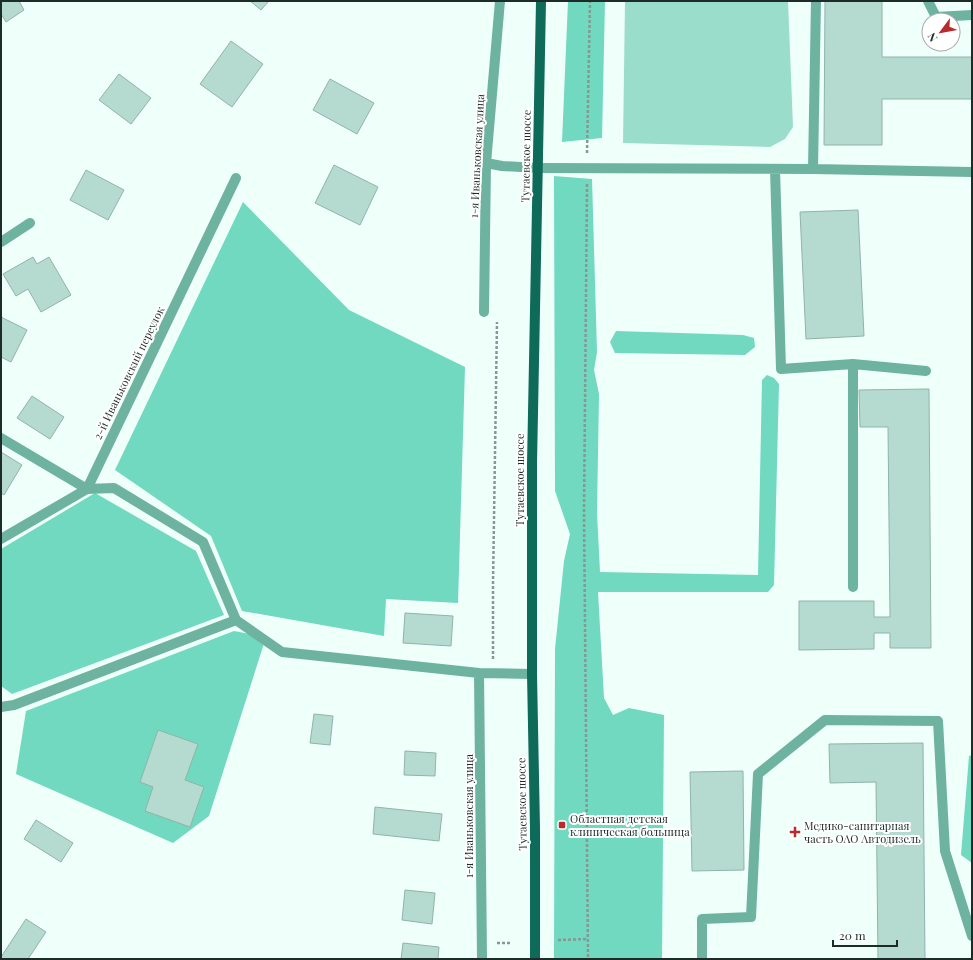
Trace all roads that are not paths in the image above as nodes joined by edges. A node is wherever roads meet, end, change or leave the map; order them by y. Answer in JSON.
{"nodes":[{"id":1,"x":500,"y":1,"type":"edge"},
{"id":2,"x":541,"y":1,"type":"edge"},
{"id":3,"x":816,"y":1,"type":"edge"},
{"id":4,"x":928,"y":1,"type":"edge"},
{"id":5,"x":972,"y":15,"type":"edge"},
{"id":6,"x":486,"y":163,"type":"junction"},
{"id":7,"x":538,"y":168,"type":"junction"},
{"id":8,"x":775,"y":169,"type":"junction"},
{"id":9,"x":813,"y":169,"type":"junction"},
{"id":10,"x":972,"y":172,"type":"edge"},
{"id":11,"x":236,"y":178,"type":"dead end"},
{"id":12,"x":30,"y":224,"type":"dead end"},
{"id":13,"x":1,"y":242,"type":"edge"},
{"id":14,"x":484,"y":312,"type":"dead end"},
{"id":15,"x":853,"y":364,"type":"junction"},
{"id":16,"x":926,"y":371,"type":"dead end"},
{"id":17,"x":1,"y":438,"type":"edge"},
{"id":18,"x":87,"y":489,"type":"junction"},
{"id":19,"x":1,"y":539,"type":"edge"},
{"id":20,"x":852,"y":587,"type":"dead end"},
{"id":21,"x":236,"y":620,"type":"junction"},
{"id":22,"x":480,"y":673,"type":"junction"},
{"id":23,"x":532,"y":674,"type":"junction"},
{"id":24,"x":1,"y":707,"type":"edge"},
{"id":25,"x":972,"y":936,"type":"edge"},
{"id":26,"x":482,"y":959,"type":"edge"},
{"id":27,"x":535,"y":959,"type":"edge"},
{"id":28,"x":702,"y":959,"type":"edge"}],
"edges":[{"from":1,"to":6,"type":"street","name":"1-я Иваньковская улица"},
{"from":2,"to":7,"type":"main road","name":"Тутаевское шоссе"},
{"from":3,"to":9,"type":"street"},
{"from":4,"to":5,"type":"street"},
{"from":6,"to":7,"type":"street"},
{"from":6,"to":14,"type":"street","name":"1-я Иваньковская улица"},
{"from":7,"to":8,"type":"street"},
{"from":7,"to":23,"type":"main road","name":"Тутаевское шоссе"},
{"from":8,"to":9,"type":"street"},
{"from":8,"to":15,"type":"street"},
{"from":9,"to":10,"type":"street"},
{"from":11,"to":18,"type":"street","name":"2-й Иваньковский переулок"},
{"from":12,"to":13,"type":"street"},
{"from":15,"to":16,"type":"street"},
{"from":15,"to":20,"type":"street"},
{"from":17,"to":18,"type":"street"},
{"from":18,"to":19,"type":"street"},
{"from":18,"to":21,"type":"street"},
{"from":21,"to":22,"type":"street"},
{"from":21,"to":24,"type":"street"},
{"from":22,"to":23,"type":"street"},
{"from":22,"to":26,"type":"street","name":"1-я Иваньковская улица"},
{"from":23,"to":27,"type":"main road","name":"Тутаевское шоссе"},
{"from":25,"to":28,"type":"street"}]}
